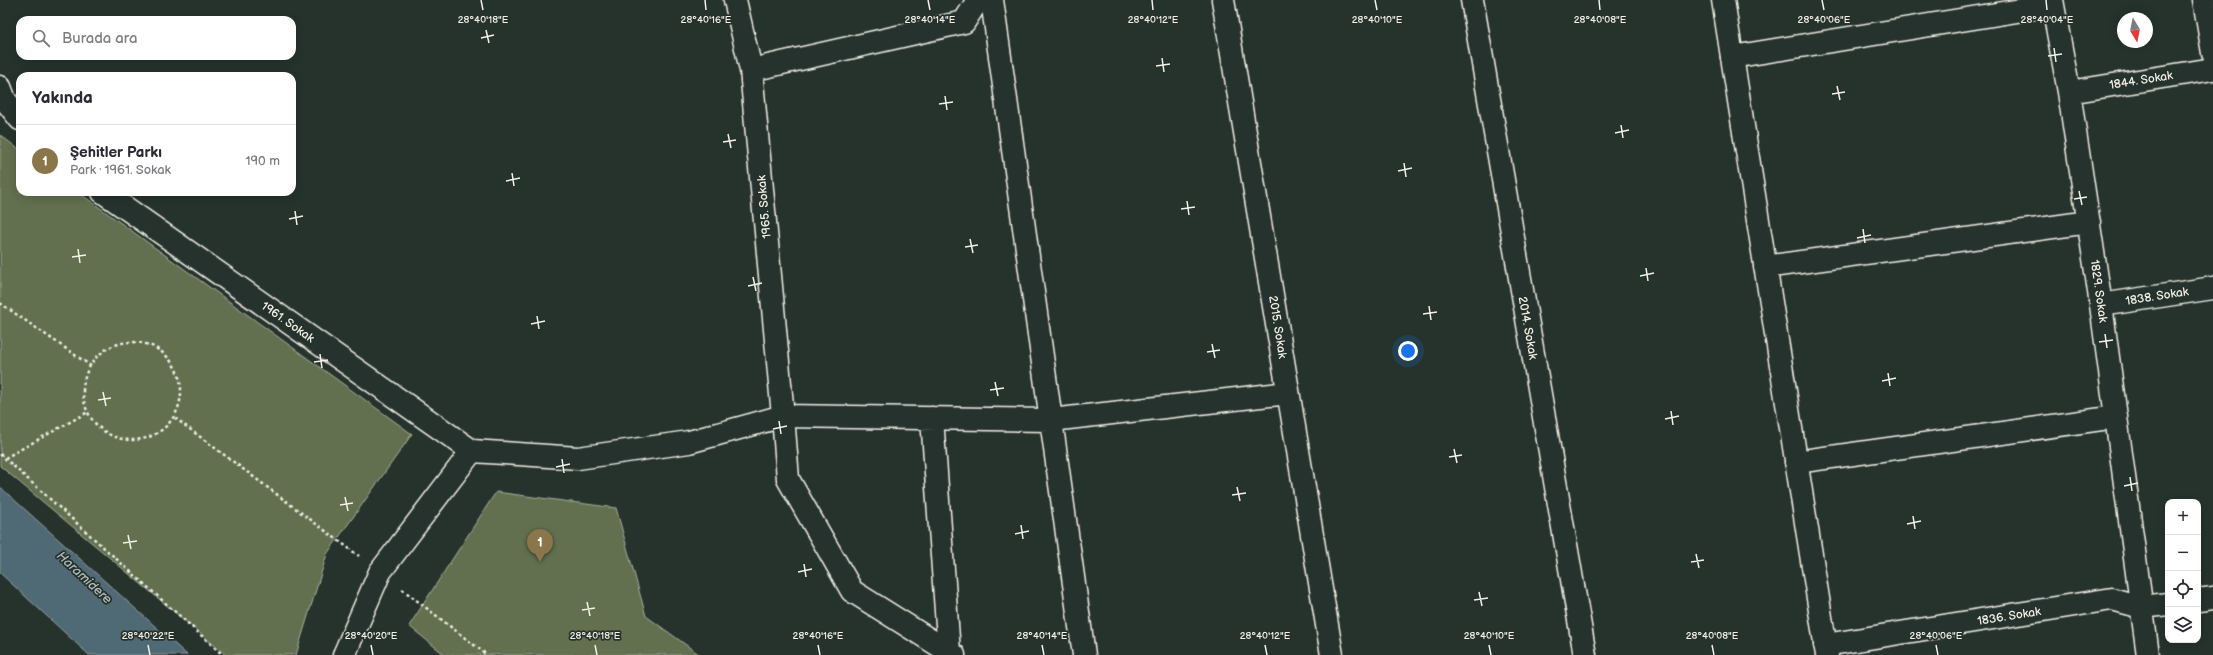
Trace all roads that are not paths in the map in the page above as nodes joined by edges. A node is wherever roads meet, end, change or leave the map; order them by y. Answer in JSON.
{"nodes":[{"id":1,"x":735,"y":0,"type":"edge"},
{"id":2,"x":978,"y":0,"type":"edge"},
{"id":3,"x":992,"y":0,"type":"edge"},
{"id":4,"x":1223,"y":0,"type":"edge"},
{"id":5,"x":1472,"y":0,"type":"edge"},
{"id":6,"x":1723,"y":0,"type":"edge"},
{"id":7,"x":2204,"y":0,"type":"edge"},
{"id":8,"x":2052,"y":3,"type":"edge"},
{"id":9,"x":2213,"y":53,"type":"edge"},
{"id":10,"x":1732,"y":57,"type":"junction"},
{"id":11,"x":2213,"y":69,"type":"edge"},
{"id":12,"x":751,"y":70,"type":"junction"},
{"id":13,"x":0,"y":87,"type":"edge"},
{"id":14,"x":2069,"y":92,"type":"junction"},
{"id":15,"x":16,"y":114,"type":"edge"},
{"id":16,"x":109,"y":196,"type":"edge"},
{"id":17,"x":2089,"y":222,"type":"junction"},
{"id":18,"x":1765,"y":267,"type":"junction"},
{"id":19,"x":2213,"y":288,"type":"edge"},
{"id":20,"x":2101,"y":305,"type":"junction"},
{"id":21,"x":1288,"y":393,"type":"junction"},
{"id":22,"x":783,"y":416,"type":"junction"},
{"id":23,"x":2116,"y":417,"type":"junction"},
{"id":24,"x":932,"y":418,"type":"junction"},
{"id":25,"x":1051,"y":420,"type":"junction"},
{"id":26,"x":472,"y":451,"type":"junction"},
{"id":27,"x":1796,"y":462,"type":"junction"},
{"id":28,"x":2213,"y":598,"type":"edge"},
{"id":29,"x":2201,"y":600,"type":"edge"},
{"id":30,"x":2165,"y":604,"type":"edge"},
{"id":31,"x":2141,"y":607,"type":"junction"},
{"id":32,"x":1826,"y":650,"type":"edge"},
{"id":33,"x":951,"y":654,"type":"edge"},
{"id":34,"x":344,"y":655,"type":"edge"},
{"id":35,"x":1084,"y":655,"type":"edge"},
{"id":36,"x":1332,"y":655,"type":"edge"},
{"id":37,"x":1585,"y":655,"type":"edge"},
{"id":38,"x":2148,"y":655,"type":"edge"}],
"edges":[{"from":1,"to":12,"type":"street","name":"1965. Sokak"},
{"from":2,"to":12,"type":"street"},
{"from":3,"to":25,"type":"street"},
{"from":4,"to":21,"type":"street","name":"2015. Sokak"},
{"from":5,"to":37,"type":"street","name":"2014. Sokak"},
{"from":6,"to":10,"type":"street"},
{"from":7,"to":9,"type":"street"},
{"from":8,"to":10,"type":"street"},
{"from":8,"to":14,"type":"street","name":"1829. Sokak"},
{"from":10,"to":18,"type":"street"},
{"from":11,"to":14,"type":"street","name":"1844. Sokak"},
{"from":12,"to":22,"type":"street","name":"1965. Sokak"},
{"from":13,"to":15,"type":"street"},
{"from":14,"to":17,"type":"street","name":"1829. Sokak"},
{"from":16,"to":26,"type":"street","name":"1961. Sokak"},
{"from":17,"to":18,"type":"street"},
{"from":17,"to":20,"type":"street","name":"1829. Sokak"},
{"from":18,"to":27,"type":"street"},
{"from":19,"to":20,"type":"street","name":"1838. Sokak"},
{"from":20,"to":23,"type":"street","name":"1829. Sokak"},
{"from":21,"to":25,"type":"street"},
{"from":21,"to":36,"type":"street","name":"2015. Sokak"},
{"from":22,"to":24,"type":"street"},
{"from":22,"to":26,"type":"street"},
{"from":22,"to":33,"type":"street","name":"1965. Sokak"},
{"from":23,"to":27,"type":"street"},
{"from":23,"to":31,"type":"street","name":"1829. Sokak"},
{"from":24,"to":25,"type":"street"},
{"from":24,"to":33,"type":"street"},
{"from":25,"to":35,"type":"street"},
{"from":26,"to":34,"type":"street"},
{"from":27,"to":32,"type":"street"},
{"from":28,"to":29,"type":"street"},
{"from":30,"to":31,"type":"street","name":"1836. Sokak"},
{"from":31,"to":32,"type":"street","name":"1836. Sokak"},
{"from":31,"to":38,"type":"street","name":"1829. Sokak"}]}
